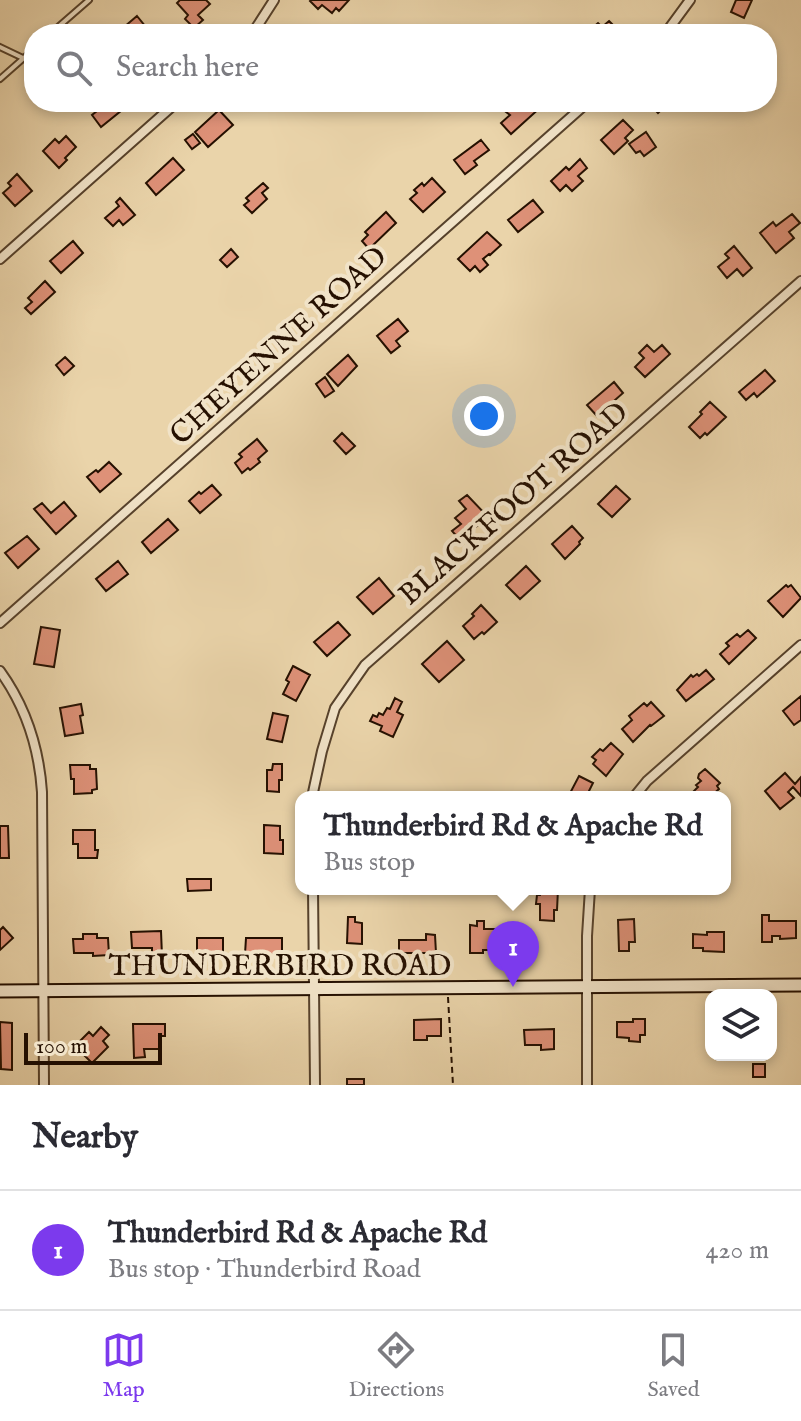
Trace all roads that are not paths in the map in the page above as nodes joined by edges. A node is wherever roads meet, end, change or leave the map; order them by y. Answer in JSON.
{"nodes":[{"id":1,"x":89,"y":0,"type":"edge"},
{"id":2,"x":274,"y":0,"type":"edge"},
{"id":3,"x":690,"y":0,"type":"edge"},
{"id":4,"x":61,"y":24,"type":"edge"},
{"id":5,"x":259,"y":24,"type":"edge"},
{"id":6,"x":672,"y":24,"type":"edge"},
{"id":7,"x":0,"y":47,"type":"edge"},
{"id":8,"x":23,"y":58,"type":"joint"},
{"id":9,"x":0,"y":79,"type":"edge"},
{"id":10,"x":166,"y":112,"type":"edge"},
{"id":11,"x":577,"y":112,"type":"edge"},
{"id":12,"x":0,"y":259,"type":"edge"},
{"id":13,"x":801,"y":281,"type":"edge"},
{"id":14,"x":0,"y":623,"type":"edge"},
{"id":15,"x":801,"y":645,"type":"edge"},
{"id":16,"x":0,"y":671,"type":"edge"},
{"id":17,"x":313,"y":791,"type":"edge"},
{"id":18,"x":639,"y":791,"type":"edge"},
{"id":19,"x":313,"y":895,"type":"edge"},
{"id":20,"x":589,"y":895,"type":"edge"},
{"id":21,"x":801,"y":985,"type":"edge"},
{"id":22,"x":586,"y":987,"type":"junction"},
{"id":23,"x":315,"y":989,"type":"junction"},
{"id":24,"x":44,"y":990,"type":"junction"},
{"id":25,"x":0,"y":991,"type":"edge"},
{"id":26,"x":44,"y":1085,"type":"edge"},
{"id":27,"x":315,"y":1085,"type":"edge"},
{"id":28,"x":587,"y":1085,"type":"edge"}],
"edges":[{"from":1,"to":4,"type":"lane"},
{"from":2,"to":5,"type":"street"},
{"from":3,"to":6,"type":"street"},
{"from":7,"to":8,"type":"lane"},
{"from":8,"to":9,"type":"lane"},
{"from":10,"to":12,"type":"street"},
{"from":11,"to":14,"type":"street","name":"CHEYENNE ROAD"},
{"from":13,"to":17,"type":"street","name":"BLACKFOOT ROAD"},
{"from":15,"to":18,"type":"street"},
{"from":16,"to":24,"type":"street"},
{"from":19,"to":23,"type":"street"},
{"from":20,"to":22,"type":"street"},
{"from":21,"to":22,"type":"main road","name":"THUNDERBIRD ROAD"},
{"from":22,"to":23,"type":"main road","name":"THUNDERBIRD ROAD"},
{"from":22,"to":28,"type":"street"},
{"from":23,"to":24,"type":"main road","name":"THUNDERBIRD ROAD"},
{"from":23,"to":27,"type":"street"},
{"from":24,"to":25,"type":"main road","name":"THUNDERBIRD ROAD"},
{"from":24,"to":26,"type":"street"}]}
